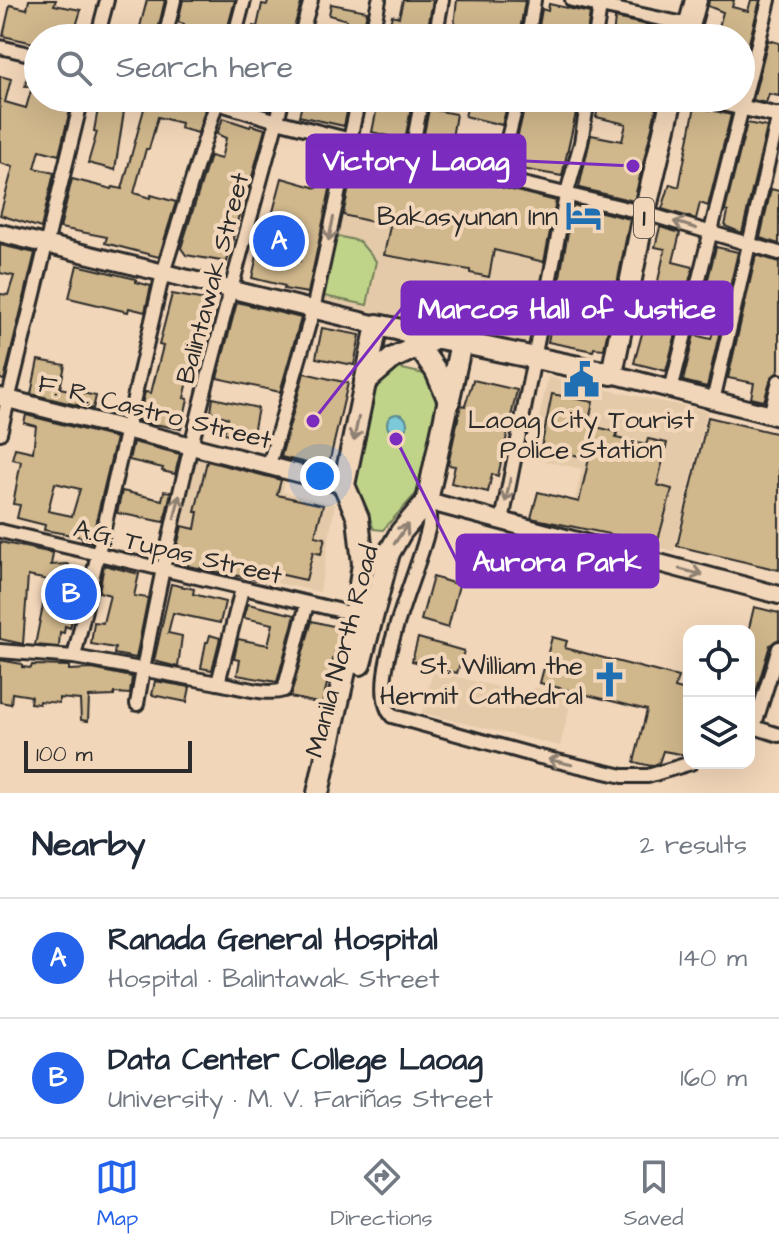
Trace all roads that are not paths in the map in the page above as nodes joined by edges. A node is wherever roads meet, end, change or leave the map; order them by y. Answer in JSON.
{"nodes":[{"id":1,"x":107,"y":0,"type":"edge"},
{"id":2,"x":174,"y":0,"type":"edge"},
{"id":3,"x":244,"y":0,"type":"edge"},
{"id":4,"x":311,"y":0,"type":"edge"},
{"id":5,"x":379,"y":0,"type":"edge"},
{"id":6,"x":442,"y":0,"type":"edge"},
{"id":7,"x":534,"y":0,"type":"edge"},
{"id":8,"x":572,"y":0,"type":"edge"},
{"id":9,"x":696,"y":0,"type":"edge"},
{"id":10,"x":769,"y":0,"type":"edge"},
{"id":11,"x":600,"y":2,"type":"edge"},
{"id":12,"x":101,"y":24,"type":"edge"},
{"id":13,"x":168,"y":24,"type":"edge"},
{"id":14,"x":238,"y":24,"type":"edge"},
{"id":15,"x":304,"y":24,"type":"edge"},
{"id":16,"x":374,"y":24,"type":"edge"},
{"id":17,"x":438,"y":24,"type":"edge"},
{"id":18,"x":530,"y":24,"type":"edge"},
{"id":19,"x":597,"y":24,"type":"edge"},
{"id":20,"x":665,"y":24,"type":"edge"},
{"id":21,"x":690,"y":24,"type":"edge"},
{"id":22,"x":0,"y":47,"type":"edge"},
{"id":23,"x":24,"y":53,"type":"edge"},
{"id":24,"x":755,"y":53,"type":"edge"},
{"id":25,"x":755,"y":109,"type":"edge"},
{"id":26,"x":79,"y":112,"type":"edge"},
{"id":27,"x":213,"y":112,"type":"edge"},
{"id":28,"x":251,"y":112,"type":"edge"},
{"id":29,"x":279,"y":112,"type":"edge"},
{"id":30,"x":356,"y":112,"type":"edge"},
{"id":31,"x":419,"y":112,"type":"edge"},
{"id":32,"x":514,"y":112,"type":"edge"},
{"id":33,"x":586,"y":112,"type":"edge"},
{"id":34,"x":669,"y":112,"type":"edge"},
{"id":35,"x":740,"y":112,"type":"edge"},
{"id":36,"x":779,"y":115,"type":"edge"},
{"id":37,"x":277,"y":121,"type":"junction"},
{"id":38,"x":350,"y":140,"type":"junction"},
{"id":39,"x":411,"y":155,"type":"junction"},
{"id":40,"x":498,"y":178,"type":"junction"},
{"id":41,"x":566,"y":196,"type":"junction"},
{"id":42,"x":645,"y":213,"type":"junction"},
{"id":43,"x":0,"y":233,"type":"edge"},
{"id":44,"x":712,"y":234,"type":"junction"},
{"id":45,"x":750,"y":244,"type":"junction"},
{"id":46,"x":48,"y":245,"type":"junction"},
{"id":47,"x":779,"y":253,"type":"edge"},
{"id":48,"x":163,"y":273,"type":"junction"},
{"id":49,"x":230,"y":289,"type":"junction"},
{"id":50,"x":313,"y":310,"type":"junction"},
{"id":51,"x":377,"y":325,"type":"junction"},
{"id":52,"x":422,"y":339,"type":"junction"},
{"id":53,"x":461,"y":343,"type":"junction"},
{"id":54,"x":535,"y":358,"type":"junction"},
{"id":55,"x":612,"y":374,"type":"junction"},
{"id":56,"x":779,"y":381,"type":"edge"},
{"id":57,"x":365,"y":382,"type":"junction"},
{"id":58,"x":671,"y":390,"type":"junction"},
{"id":59,"x":4,"y":398,"type":"edge"},
{"id":60,"x":449,"y":401,"type":"junction"},
{"id":61,"x":713,"y":401,"type":"junction"},
{"id":62,"x":774,"y":416,"type":"edge"},
{"id":63,"x":128,"y":428,"type":"junction"},
{"id":64,"x":0,"y":433,"type":"edge"},
{"id":65,"x":191,"y":445,"type":"junction"},
{"id":66,"x":269,"y":465,"type":"junction"},
{"id":67,"x":344,"y":485,"type":"junction"},
{"id":68,"x":427,"y":501,"type":"junction"},
{"id":69,"x":502,"y":521,"type":"junction"},
{"id":70,"x":0,"y":531,"type":"edge"},
{"id":71,"x":97,"y":556,"type":"junction"},
{"id":72,"x":163,"y":570,"type":"junction"},
{"id":73,"x":242,"y":589,"type":"junction"},
{"id":74,"x":779,"y":595,"type":"edge"},
{"id":75,"x":307,"y":604,"type":"junction"},
{"id":76,"x":346,"y":612,"type":"dead end"},
{"id":77,"x":374,"y":618,"type":"dead end"},
{"id":78,"x":397,"y":623,"type":"junction"},
{"id":79,"x":779,"y":648,"type":"edge"},
{"id":80,"x":0,"y":651,"type":"edge"},
{"id":81,"x":74,"y":657,"type":"junction"},
{"id":82,"x":143,"y":668,"type":"junction"},
{"id":83,"x":218,"y":683,"type":"junction"},
{"id":84,"x":137,"y":704,"type":"dead end"},
{"id":85,"x":342,"y":714,"type":"junction"},
{"id":86,"x":755,"y":720,"type":"edge"},
{"id":87,"x":755,"y":730,"type":"edge"},
{"id":88,"x":779,"y":735,"type":"edge"},
{"id":89,"x":683,"y":765,"type":"edge"},
{"id":90,"x":318,"y":793,"type":"edge"},
{"id":91,"x":331,"y":793,"type":"edge"}],
"edges":[{"from":1,"to":12,"type":"street"},
{"from":2,"to":13,"type":"street"},
{"from":3,"to":14,"type":"street"},
{"from":4,"to":15,"type":"street"},
{"from":5,"to":16,"type":"street"},
{"from":6,"to":17,"type":"street"},
{"from":7,"to":18,"type":"street"},
{"from":8,"to":11,"type":"street"},
{"from":9,"to":21,"type":"highway"},
{"from":10,"to":24,"type":"street"},
{"from":11,"to":19,"type":"street"},
{"from":11,"to":20,"type":"street"},
{"from":22,"to":23,"type":"street"},
{"from":25,"to":36,"type":"street"},
{"from":26,"to":46,"type":"street"},
{"from":27,"to":48,"type":"street"},
{"from":28,"to":37,"type":"street"},
{"from":29,"to":37,"type":"street","name":"Balintawak Street"},
{"from":30,"to":38,"type":"street"},
{"from":31,"to":39,"type":"street"},
{"from":32,"to":40,"type":"street"},
{"from":33,"to":41,"type":"street"},
{"from":34,"to":42,"type":"highway","number":"1"},
{"from":35,"to":44,"type":"street"},
{"from":36,"to":45,"type":"street"},
{"from":37,"to":38,"type":"street"},
{"from":37,"to":49,"type":"street","name":"Balintawak Street"},
{"from":38,"to":39,"type":"street"},
{"from":38,"to":50,"type":"street","one_way":true},
{"from":39,"to":40,"type":"street"},
{"from":40,"to":41,"type":"street"},
{"from":41,"to":42,"type":"street"},
{"from":41,"to":54,"type":"street"},
{"from":44,"to":42,"type":"street","one_way":true},
{"from":42,"to":55,"type":"highway","number":"1"},
{"from":43,"to":46,"type":"main road"},
{"from":44,"to":45,"type":"street"},
{"from":44,"to":58,"type":"street"},
{"from":45,"to":47,"type":"street"},
{"from":45,"to":61,"type":"street"},
{"from":46,"to":48,"type":"main road"},
{"from":46,"to":59,"type":"street"},
{"from":48,"to":49,"type":"main road"},
{"from":48,"to":63,"type":"street"},
{"from":49,"to":50,"type":"main road"},
{"from":49,"to":65,"type":"street","name":"Balintawak Street"},
{"from":50,"to":51,"type":"main road"},
{"from":50,"to":66,"type":"street"},
{"from":51,"to":52,"type":"highway"},
{"from":51,"to":57,"type":"highway"},
{"from":52,"to":53,"type":"highway"},
{"from":52,"to":57,"type":"highway"},
{"from":52,"to":60,"type":"highway"},
{"from":53,"to":54,"type":"highway"},
{"from":53,"to":60,"type":"highway","name":"Manila North Road"},
{"from":54,"to":55,"type":"highway"},
{"from":54,"to":69,"type":"street","one_way":true},
{"from":55,"to":58,"type":"main road"},
{"from":56,"to":62,"type":"street"},
{"from":57,"to":67,"type":"highway","one_way":true},
{"from":58,"to":61,"type":"main road"},
{"from":59,"to":63,"type":"main road","name":"F. R. Castro Street"},
{"from":59,"to":64,"type":"street"},
{"from":60,"to":68,"type":"highway","name":"Manila North Road"},
{"from":61,"to":62,"type":"main road"},
{"from":63,"to":65,"type":"main road","name":"F. R. Castro Street"},
{"from":63,"to":71,"type":"street"},
{"from":65,"to":66,"type":"main road","name":"F. R. Castro Street"},
{"from":72,"to":65,"type":"street","name":"Balintawak Street","one_way":true},
{"from":66,"to":67,"type":"main road","name":"F. R. Castro Street"},
{"from":67,"to":85,"type":"highway","name":"Manila North Road"},
{"from":68,"to":69,"type":"main road"},
{"from":68,"to":78,"type":"street"},
{"from":85,"to":68,"type":"highway","name":"Manila North Road","one_way":true},
{"from":69,"to":74,"type":"main road","one_way":true},
{"from":70,"to":71,"type":"street","name":"A.G. Tupas Street"},
{"from":71,"to":72,"type":"street","name":"A.G. Tupas Street"},
{"from":71,"to":81,"type":"street"},
{"from":72,"to":73,"type":"street","name":"A.G. Tupas Street"},
{"from":72,"to":82,"type":"street","name":"Balintawak Street"},
{"from":73,"to":75,"type":"street","name":"A.G. Tupas Street"},
{"from":73,"to":83,"type":"street"},
{"from":75,"to":76,"type":"street","name":"A.G. Tupas Street"},
{"from":75,"to":83,"type":"street"},
{"from":77,"to":78,"type":"street"},
{"from":89,"to":78,"type":"street","one_way":true},
{"from":79,"to":86,"type":"street"},
{"from":80,"to":81,"type":"street"},
{"from":81,"to":82,"type":"street"},
{"from":82,"to":83,"type":"street"},
{"from":82,"to":84,"type":"street","name":"Balintawak Street"},
{"from":85,"to":90,"type":"highway","name":"Manila North Road"},
{"from":85,"to":91,"type":"highway","name":"Manila North Road"},
{"from":87,"to":88,"type":"street"}]}
